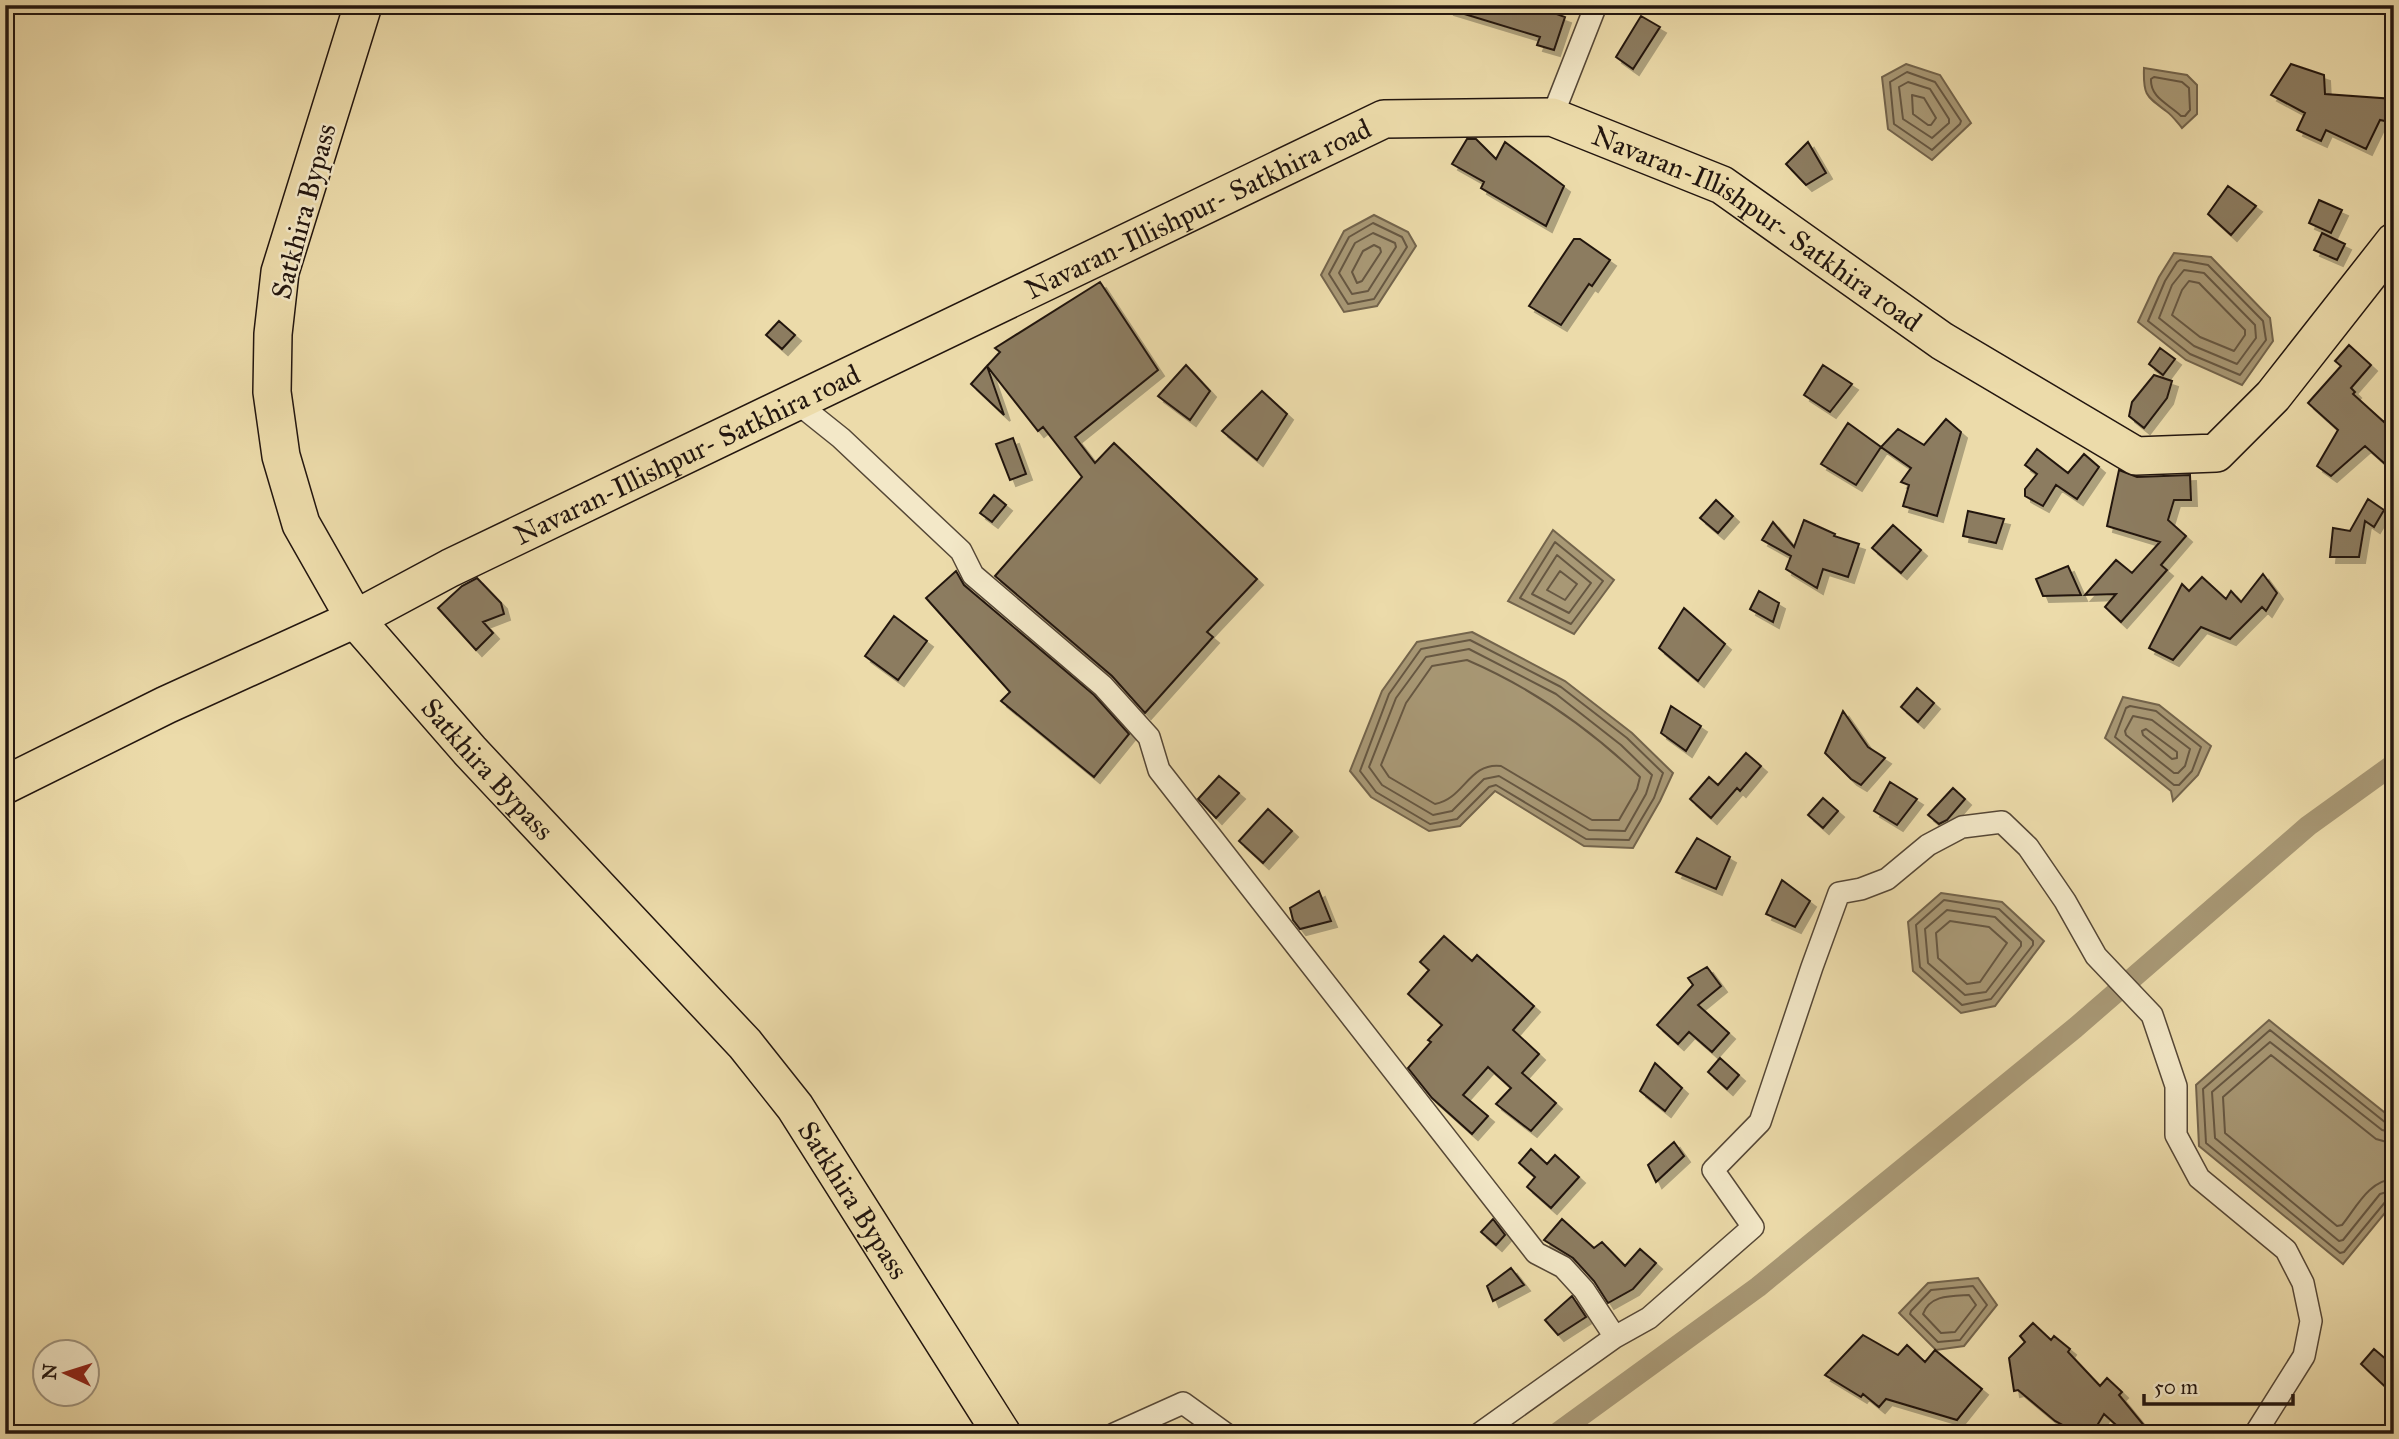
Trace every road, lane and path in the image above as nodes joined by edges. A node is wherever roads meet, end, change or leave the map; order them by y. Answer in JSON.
{"nodes":[{"id":1,"x":363,"y":5,"type":"edge"},
{"id":2,"x":1596,"y":5,"type":"edge"},
{"id":3,"x":1552,"y":117,"type":"junction"},
{"id":4,"x":2394,"y":242,"type":"edge"},
{"id":5,"x":796,"y":402,"type":"junction"},
{"id":6,"x":355,"y":619,"type":"junction"},
{"id":7,"x":5,"y":785,"type":"edge"},
{"id":8,"x":1615,"y":1337,"type":"junction"},
{"id":9,"x":1002,"y":1434,"type":"edge"},
{"id":10,"x":1114,"y":1434,"type":"edge"},
{"id":11,"x":1226,"y":1434,"type":"edge"},
{"id":12,"x":1479,"y":1434,"type":"edge"},
{"id":13,"x":2255,"y":1434,"type":"edge"}],
"edges":[{"from":1,"to":6,"type":"highway","name":"Satkhira Bypass"},
{"from":2,"to":3,"type":"street"},
{"from":3,"to":4,"type":"highway","name":"Navaran-Illishpur- Satkhira road"},
{"from":3,"to":5,"type":"highway","name":"Navaran-Illishpur- Satkhira road"},
{"from":5,"to":6,"type":"highway","name":"Navaran-Illishpur- Satkhira road"},
{"from":5,"to":8,"type":"street"},
{"from":6,"to":7,"type":"highway","name":"Navaran-Illishpur- Satkhira road"},
{"from":6,"to":9,"type":"highway","name":"Satkhira Bypass"},
{"from":8,"to":12,"type":"street"},
{"from":8,"to":13,"type":"street"},
{"from":10,"to":11,"type":"street"}]}
